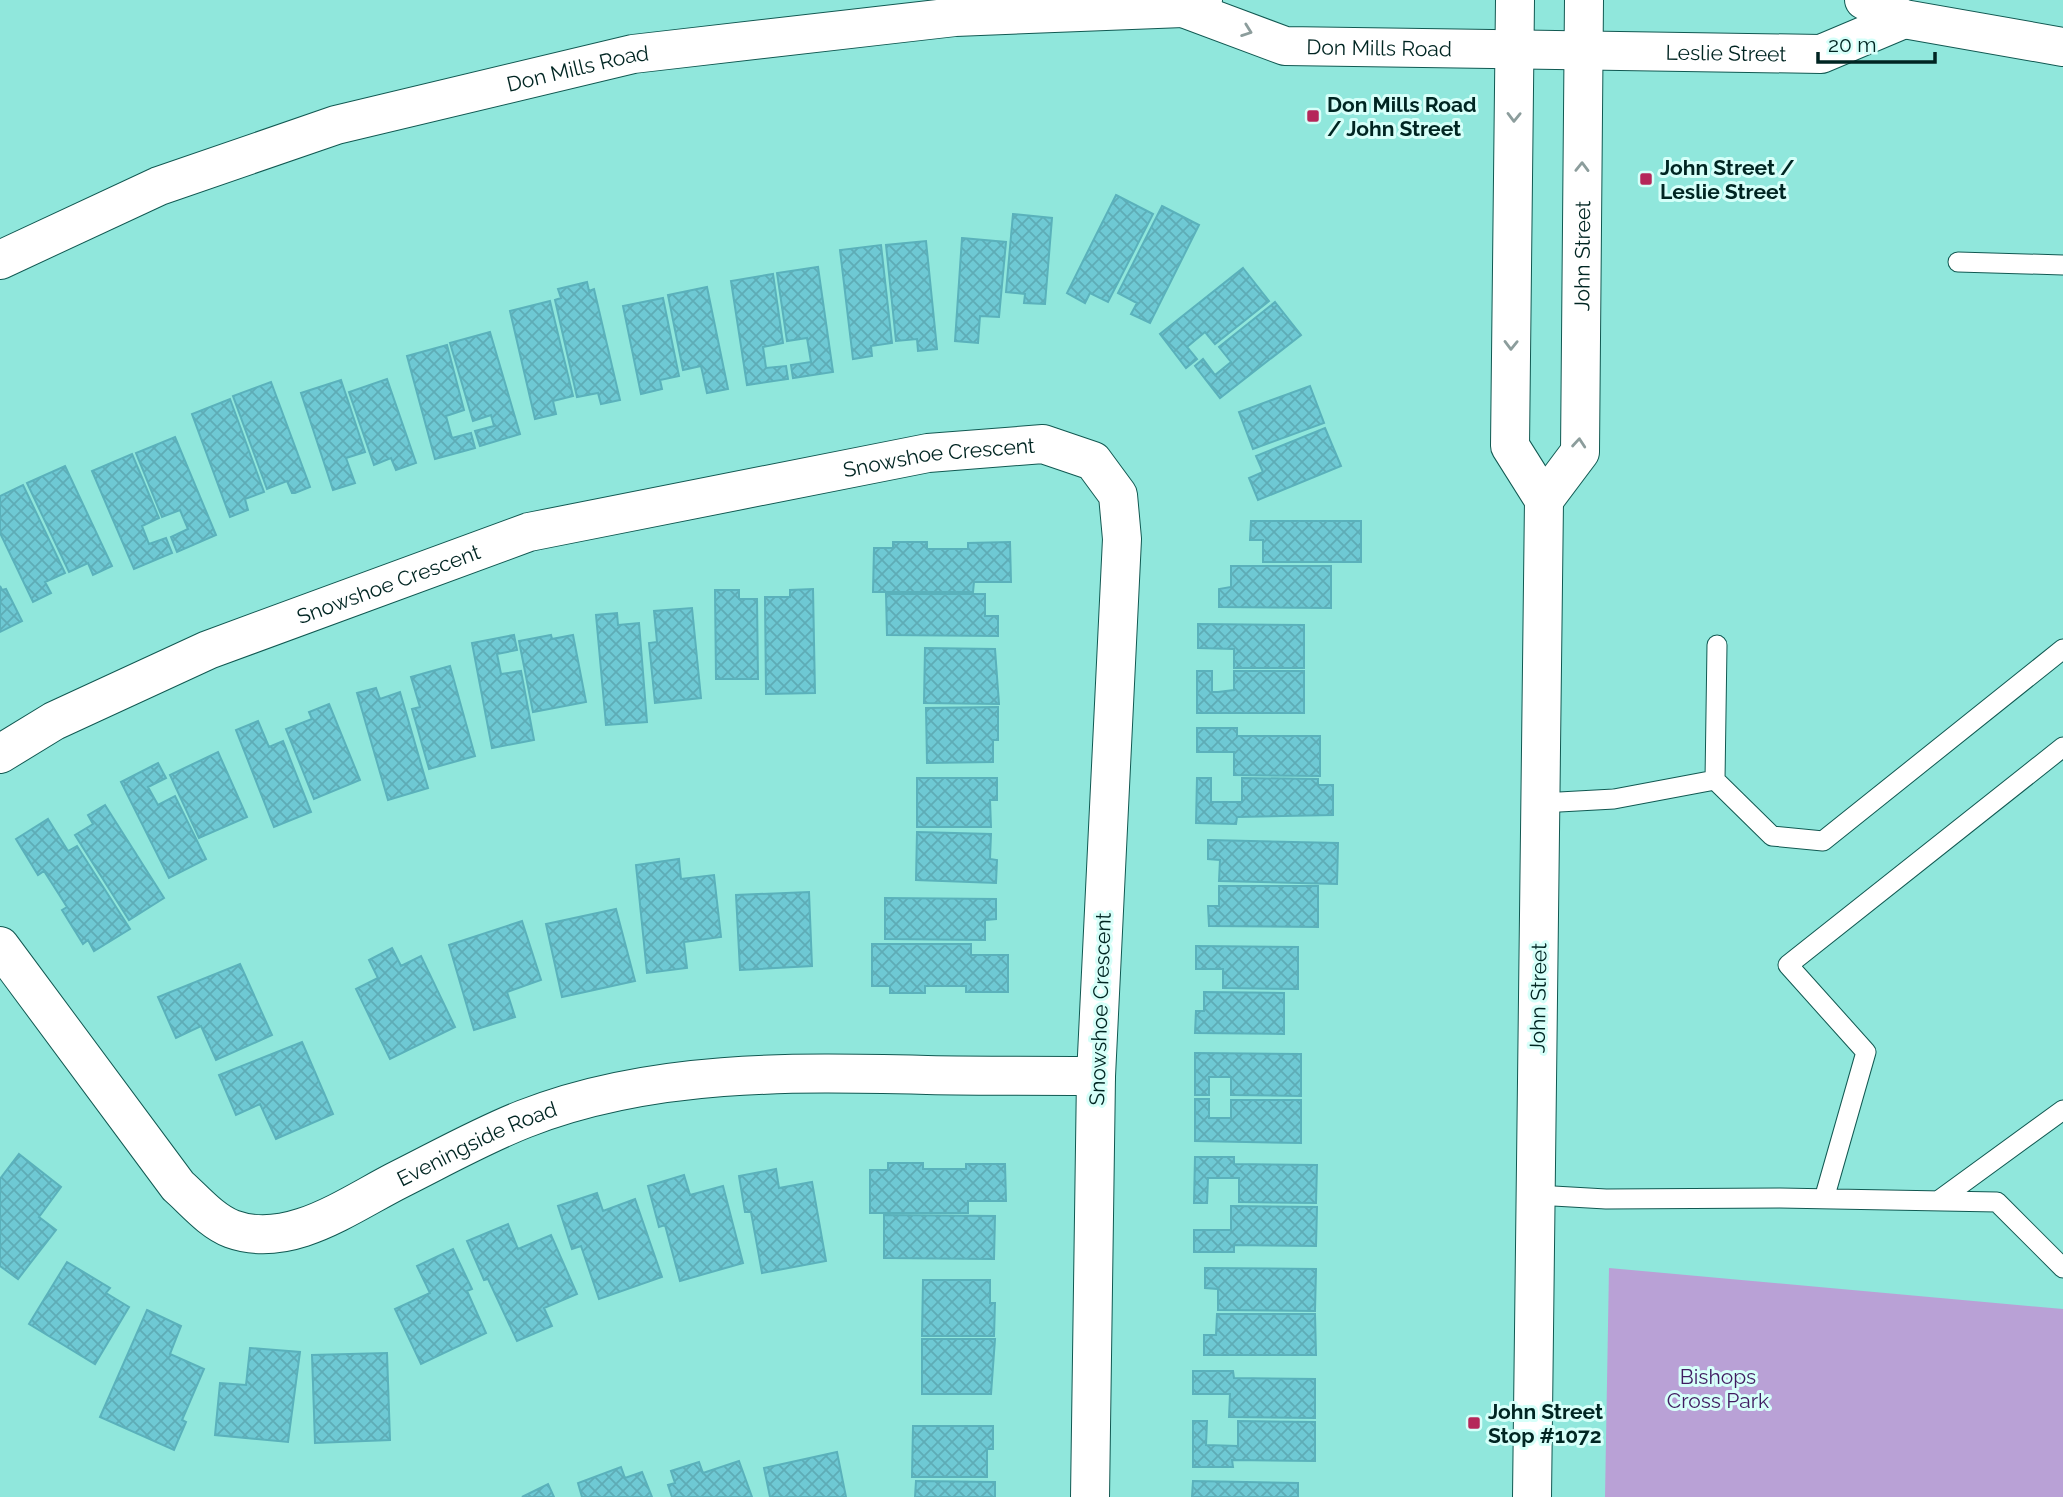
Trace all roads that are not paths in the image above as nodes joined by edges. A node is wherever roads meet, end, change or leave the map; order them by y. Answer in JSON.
{"nodes":[{"id":1,"x":1516,"y":0,"type":"edge"},
{"id":2,"x":1584,"y":0,"type":"edge"},
{"id":3,"x":1864,"y":0,"type":"edge"},
{"id":4,"x":1193,"y":4,"type":"edge"},
{"id":5,"x":1904,"y":19,"type":"junction"},
{"id":6,"x":2063,"y":47,"type":"edge"},
{"id":7,"x":1515,"y":49,"type":"junction"},
{"id":8,"x":1584,"y":50,"type":"junction"},
{"id":9,"x":0,"y":260,"type":"edge"},
{"id":10,"x":1958,"y":262,"type":"dead end"},
{"id":11,"x":2063,"y":265,"type":"edge"},
{"id":12,"x":1544,"y":500,"type":"junction"},
{"id":13,"x":1717,"y":645,"type":"dead end"},
{"id":14,"x":2063,"y":649,"type":"edge"},
{"id":15,"x":2063,"y":747,"type":"edge"},
{"id":16,"x":0,"y":754,"type":"edge"},
{"id":17,"x":1715,"y":780,"type":"junction"},
{"id":18,"x":1541,"y":803,"type":"junction"},
{"id":19,"x":0,"y":946,"type":"edge"},
{"id":20,"x":1096,"y":1076,"type":"junction"},
{"id":21,"x":2063,"y":1110,"type":"edge"},
{"id":22,"x":1536,"y":1195,"type":"junction"},
{"id":23,"x":1824,"y":1199,"type":"junction"},
{"id":24,"x":1938,"y":1201,"type":"junction"},
{"id":25,"x":2063,"y":1268,"type":"edge"},
{"id":26,"x":1090,"y":1497,"type":"edge"},
{"id":27,"x":1532,"y":1497,"type":"edge"}],
"edges":[{"from":1,"to":7,"type":"main road"},
{"from":2,"to":8,"type":"main road","name":"John Street"},
{"from":3,"to":5,"type":"main road"},
{"from":4,"to":7,"type":"main road","name":"Don Mills Road","one_way":true},
{"from":4,"to":9,"type":"main road","name":"Don Mills Road"},
{"from":5,"to":6,"type":"main road"},
{"from":5,"to":8,"type":"main road","name":"Leslie Street"},
{"from":7,"to":8,"type":"main road","name":"Don Mills Road"},
{"from":7,"to":12,"type":"main road","one_way":true},
{"from":12,"to":8,"type":"main road","name":"John Street","one_way":true},
{"from":10,"to":11,"type":"lane"},
{"from":12,"to":18,"type":"main road","name":"John Street"},
{"from":13,"to":17,"type":"lane"},
{"from":14,"to":17,"type":"lane"},
{"from":15,"to":23,"type":"lane"},
{"from":16,"to":20,"type":"main road","name":"Snowshoe Crescent"},
{"from":17,"to":18,"type":"lane"},
{"from":18,"to":22,"type":"main road","name":"John Street"},
{"from":19,"to":20,"type":"main road","name":"Eveningside Road"},
{"from":20,"to":26,"type":"main road","name":"Snowshoe Crescent"},
{"from":21,"to":24,"type":"lane"},
{"from":22,"to":23,"type":"lane"},
{"from":22,"to":27,"type":"main road","name":"John Street"},
{"from":23,"to":24,"type":"lane"},
{"from":24,"to":25,"type":"lane"}]}
